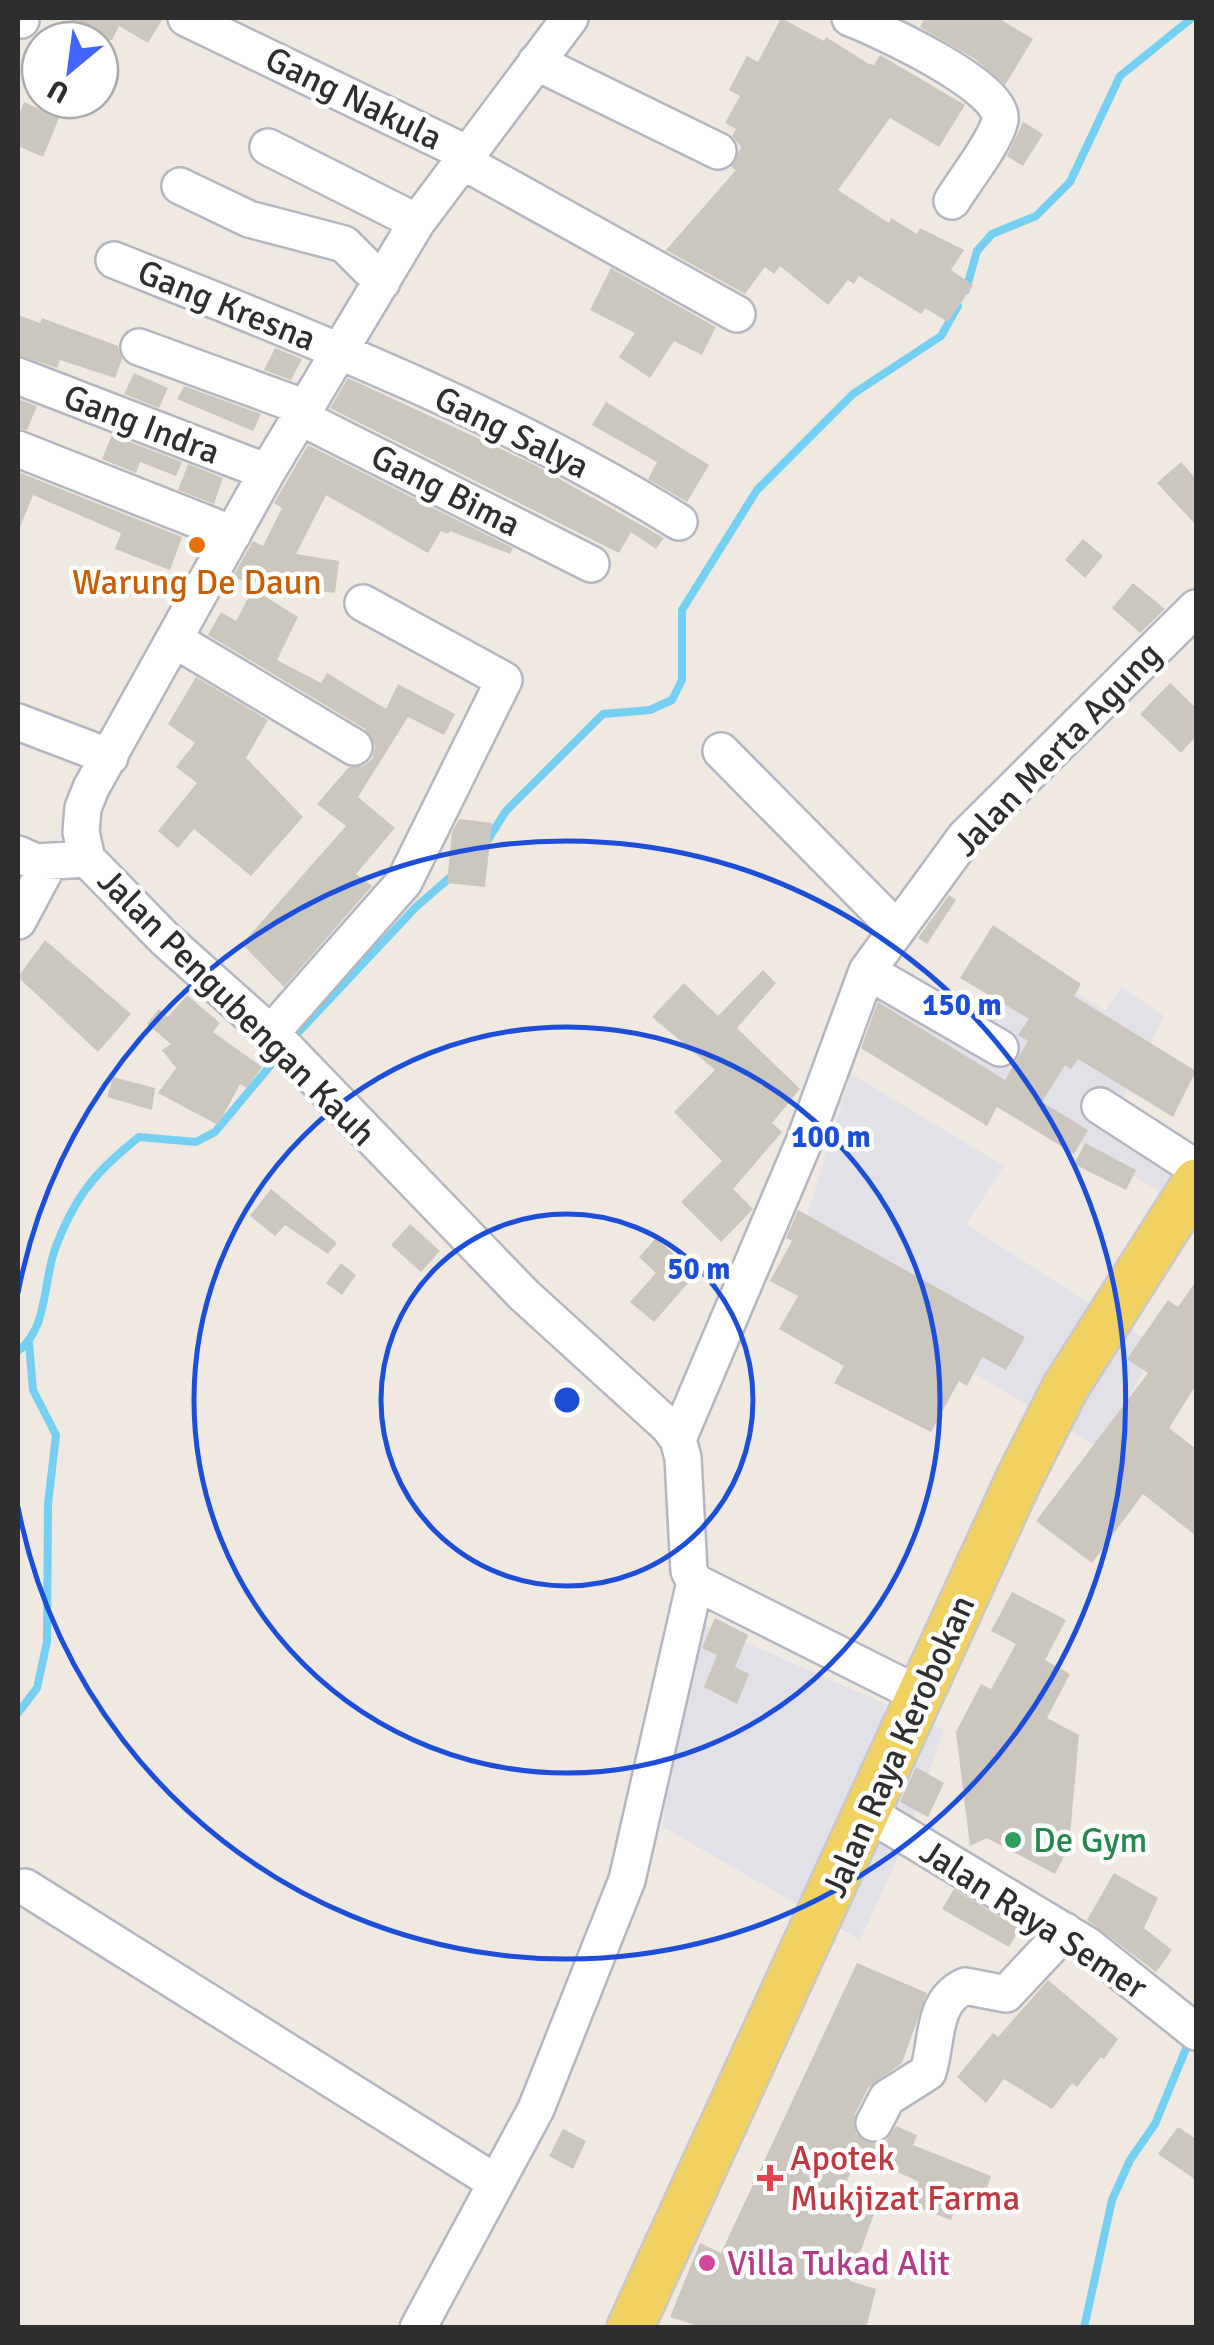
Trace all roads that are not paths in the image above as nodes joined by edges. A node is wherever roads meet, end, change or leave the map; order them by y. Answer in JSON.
{"nodes":[{"id":1,"x":186,"y":18,"type":"edge"},
{"id":2,"x":570,"y":18,"type":"edge"},
{"id":3,"x":850,"y":18,"type":"edge"},
{"id":4,"x":536,"y":62,"type":"junction"},
{"id":5,"x":268,"y":147,"type":"dead end"},
{"id":6,"x":718,"y":151,"type":"dead end"},
{"id":7,"x":465,"y":158,"type":"junction"},
{"id":8,"x":180,"y":186,"type":"dead end"},
{"id":9,"x":952,"y":201,"type":"dead end"},
{"id":10,"x":416,"y":222,"type":"junction"},
{"id":11,"x":114,"y":260,"type":"dead end"},
{"id":12,"x":382,"y":282,"type":"junction"},
{"id":13,"x":738,"y":314,"type":"dead end"},
{"id":14,"x":139,"y":347,"type":"dead end"},
{"id":15,"x":340,"y":350,"type":"junction"},
{"id":16,"x":18,"y":376,"type":"edge"},
{"id":17,"x":303,"y":412,"type":"junction"},
{"id":18,"x":18,"y":449,"type":"edge"},
{"id":19,"x":268,"y":472,"type":"junction"},
{"id":20,"x":679,"y":522,"type":"dead end"},
{"id":21,"x":233,"y":534,"type":"junction"},
{"id":22,"x":591,"y":564,"type":"dead end"},
{"id":23,"x":363,"y":603,"type":"dead end"},
{"id":24,"x":1196,"y":608,"type":"edge"},
{"id":25,"x":175,"y":640,"type":"junction"},
{"id":26,"x":18,"y":722,"type":"edge"},
{"id":27,"x":354,"y":747,"type":"dead end"},
{"id":28,"x":722,"y":751,"type":"dead end"},
{"id":29,"x":110,"y":757,"type":"junction"},
{"id":30,"x":33,"y":858,"type":"edge"},
{"id":31,"x":87,"y":859,"type":"junction"},
{"id":32,"x":18,"y":922,"type":"edge"},
{"id":33,"x":896,"y":928,"type":"junction"},
{"id":34,"x":868,"y":971,"type":"junction"},
{"id":35,"x":283,"y":1044,"type":"junction"},
{"id":36,"x":1000,"y":1048,"type":"dead end"},
{"id":37,"x":1100,"y":1106,"type":"dead end"},
{"id":38,"x":1196,"y":1168,"type":"edge"},
{"id":39,"x":1196,"y":1182,"type":"edge"},
{"id":40,"x":678,"y":1439,"type":"junction"},
{"id":41,"x":695,"y":1582,"type":"junction"},
{"id":42,"x":918,"y":1694,"type":"junction"},
{"id":43,"x":868,"y":1813,"type":"junction"},
{"id":44,"x":26,"y":1886,"type":"dead end"},
{"id":45,"x":1065,"y":1931,"type":"junction"},
{"id":46,"x":1187,"y":2024,"type":"edge"},
{"id":47,"x":874,"y":2122,"type":"dead end"},
{"id":48,"x":495,"y":2182,"type":"junction"},
{"id":49,"x":635,"y":2326,"type":"edge"},
{"id":50,"x":418,"y":2328,"type":"edge"}],
"edges":[{"from":1,"to":7,"type":"street","name":"Gang Nakula"},
{"from":2,"to":4,"type":"street","name":"Jalan Pengubengan Kauh"},
{"from":3,"to":9,"type":"street"},
{"from":4,"to":6,"type":"street"},
{"from":4,"to":7,"type":"street","name":"Jalan Pengubengan Kauh"},
{"from":5,"to":10,"type":"street"},
{"from":7,"to":10,"type":"street","name":"Jalan Pengubengan Kauh"},
{"from":7,"to":13,"type":"street","name":"Gang Nakula"},
{"from":8,"to":12,"type":"street"},
{"from":10,"to":12,"type":"street","name":"Jalan Pengubengan Kauh"},
{"from":11,"to":15,"type":"street","name":"Gang Kresna"},
{"from":12,"to":15,"type":"street","name":"Jalan Pengubengan Kauh"},
{"from":14,"to":17,"type":"street","name":"Gang Kresna"},
{"from":15,"to":17,"type":"street","name":"Jalan Pengubengan Kauh"},
{"from":15,"to":20,"type":"street","name":"Gang Salya"},
{"from":16,"to":19,"type":"street","name":"Gang Indra"},
{"from":17,"to":19,"type":"street","name":"Jalan Pengubengan Kauh"},
{"from":17,"to":22,"type":"street","name":"Gang Bima"},
{"from":18,"to":21,"type":"street"},
{"from":19,"to":21,"type":"street","name":"Jalan Pengubengan Kauh"},
{"from":21,"to":25,"type":"street","name":"Jalan Pengubengan Kauh"},
{"from":23,"to":35,"type":"street"},
{"from":24,"to":33,"type":"street","name":"Jalan Merta Agung"},
{"from":25,"to":27,"type":"street"},
{"from":25,"to":29,"type":"street","name":"Jalan Pengubengan Kauh"},
{"from":26,"to":29,"type":"street"},
{"from":28,"to":33,"type":"street"},
{"from":29,"to":31,"type":"street","name":"Jalan Pengubengan Kauh"},
{"from":30,"to":31,"type":"street"},
{"from":30,"to":32,"type":"street"},
{"from":31,"to":35,"type":"street","name":"Jalan Pengubengan Kauh"},
{"from":33,"to":34,"type":"street","name":"Jalan Merta Agung"},
{"from":34,"to":36,"type":"street"},
{"from":34,"to":40,"type":"street","name":"Jalan Merta Agung"},
{"from":35,"to":40,"type":"street","name":"Jalan Pengubengan Kauh"},
{"from":37,"to":38,"type":"street"},
{"from":39,"to":42,"type":"main road","name":"Jalan Raya Kerobokan"},
{"from":40,"to":41,"type":"street"},
{"from":41,"to":42,"type":"street"},
{"from":41,"to":48,"type":"street"},
{"from":42,"to":43,"type":"main road","name":"Jalan Raya Kerobokan"},
{"from":43,"to":45,"type":"street","name":"Jalan Raya Semer"},
{"from":43,"to":49,"type":"main road","name":"Jalan Raya Kerobokan"},
{"from":44,"to":48,"type":"street"},
{"from":45,"to":46,"type":"street","name":"Jalan Raya Semer"},
{"from":45,"to":47,"type":"street"},
{"from":48,"to":50,"type":"street"}]}
